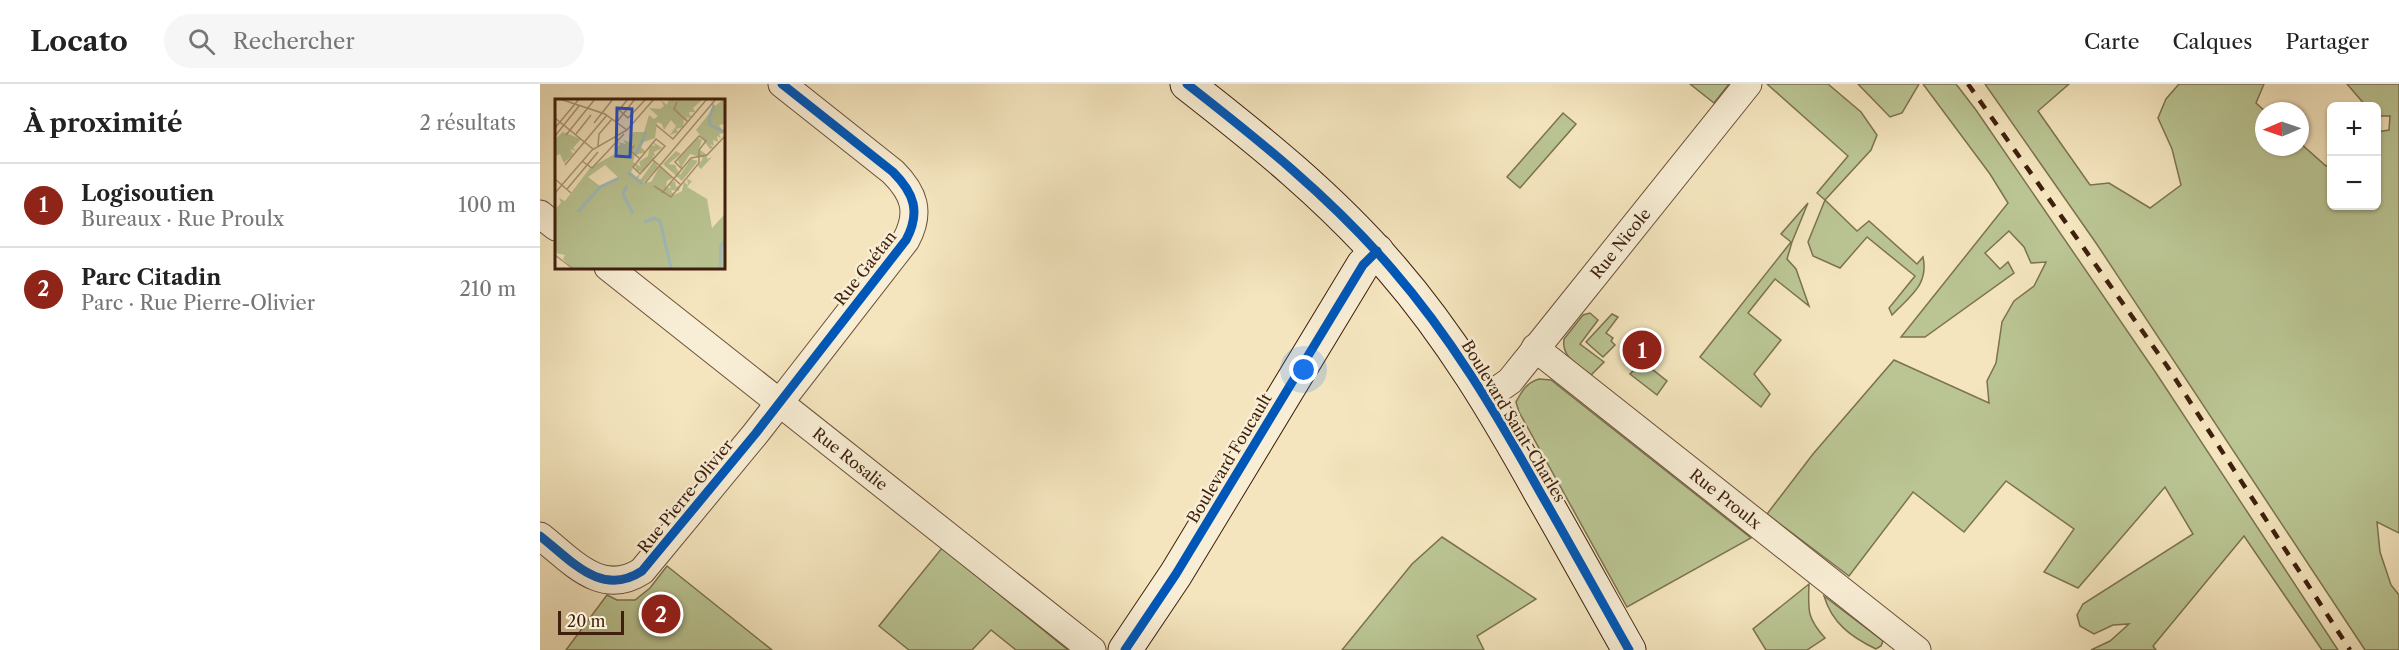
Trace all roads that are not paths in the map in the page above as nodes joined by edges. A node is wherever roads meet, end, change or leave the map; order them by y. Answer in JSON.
{"nodes":[{"id":1,"x":782,"y":84,"type":"edge"},
{"id":2,"x":1187,"y":84,"type":"edge"},
{"id":3,"x":1748,"y":84,"type":"edge"},
{"id":4,"x":540,"y":214,"type":"edge"},
{"id":5,"x":555,"y":226,"type":"edge"},
{"id":6,"x":1377,"y":251,"type":"junction"},
{"id":7,"x":609,"y":268,"type":"edge"},
{"id":8,"x":1535,"y":348,"type":"junction"},
{"id":9,"x":1486,"y":398,"type":"junction"},
{"id":10,"x":780,"y":402,"type":"junction"},
{"id":11,"x":540,"y":536,"type":"edge"},
{"id":12,"x":1092,"y":650,"type":"edge"},
{"id":13,"x":1125,"y":650,"type":"edge"},
{"id":14,"x":1629,"y":650,"type":"edge"},
{"id":15,"x":1917,"y":650,"type":"edge"}],
"edges":[{"from":1,"to":10,"type":"street","name":"Rue Gaétan"},
{"from":2,"to":6,"type":"street","name":"Boulevard Saint-Charles"},
{"from":3,"to":8,"type":"street","name":"Rue Nicole"},
{"from":4,"to":5,"type":"street"},
{"from":6,"to":9,"type":"street","name":"Boulevard Saint-Charles"},
{"from":6,"to":13,"type":"street","name":"Boulevard Foucault"},
{"from":7,"to":10,"type":"street","name":"Rue Rosalie"},
{"from":8,"to":9,"type":"street","name":"Rue Nicole"},
{"from":8,"to":15,"type":"street","name":"Rue Proulx"},
{"from":9,"to":14,"type":"street","name":"Boulevard Saint-Charles"},
{"from":10,"to":11,"type":"street","name":"Rue Pierre-Olivier"},
{"from":10,"to":12,"type":"street","name":"Rue Rosalie"}]}
